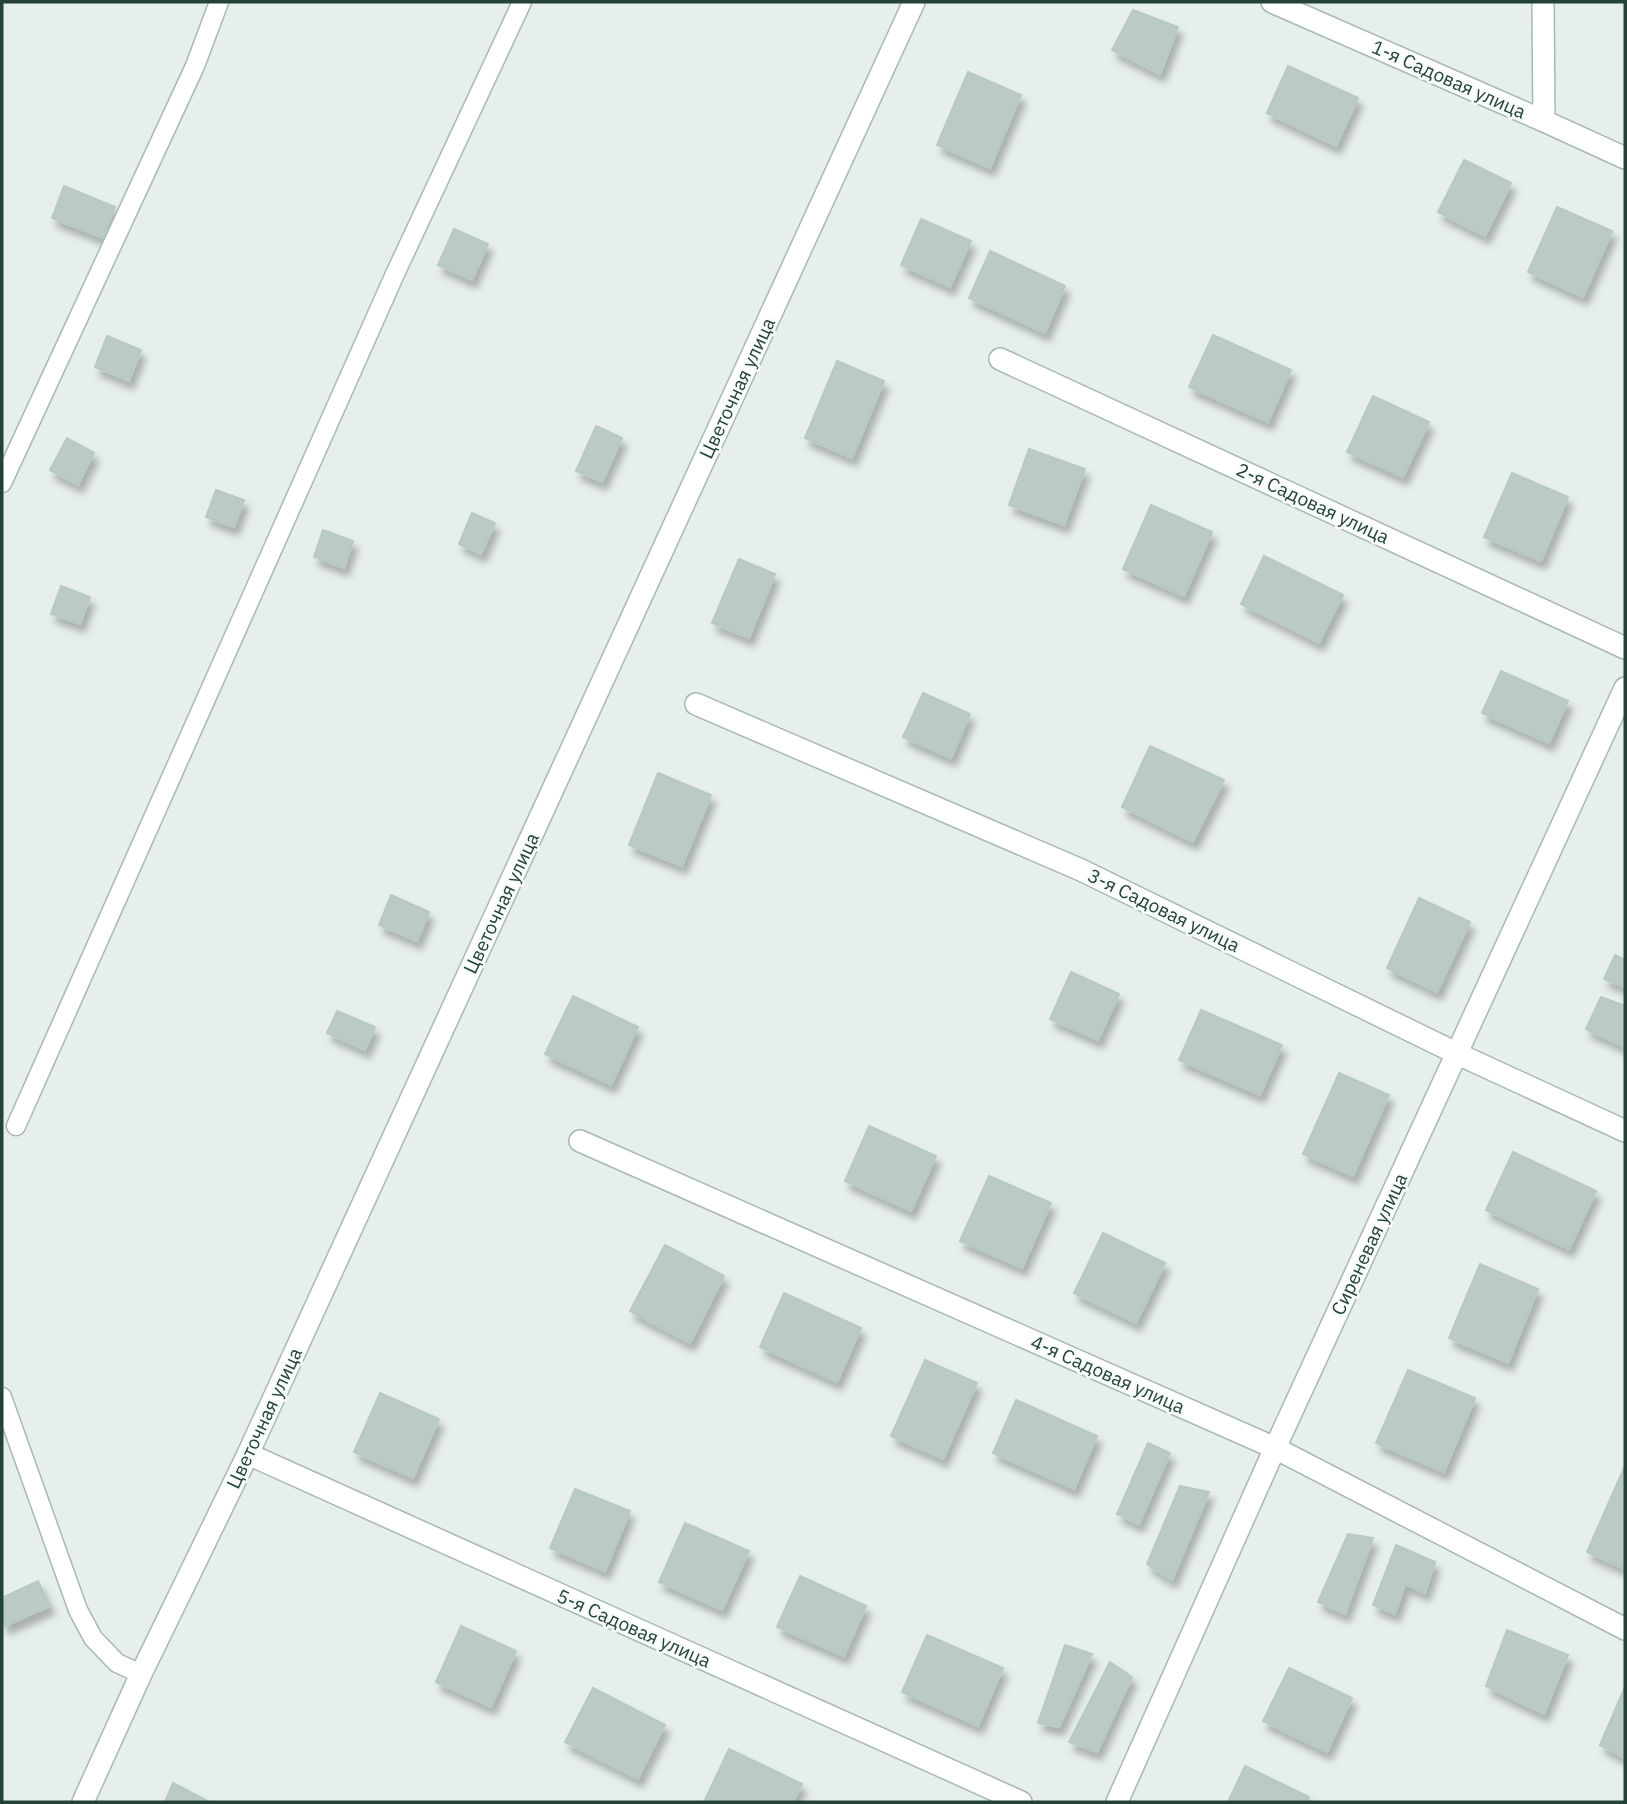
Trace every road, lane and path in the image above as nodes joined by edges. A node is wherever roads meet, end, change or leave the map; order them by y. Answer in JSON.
{"nodes":[{"id":1,"x":219,"y":2,"type":"edge"},
{"id":2,"x":522,"y":2,"type":"edge"},
{"id":3,"x":914,"y":2,"type":"edge"},
{"id":4,"x":1272,"y":2,"type":"edge"},
{"id":5,"x":1543,"y":2,"type":"edge"},
{"id":6,"x":1544,"y":121,"type":"junction"},
{"id":7,"x":1625,"y":159,"type":"edge"},
{"id":8,"x":1000,"y":359,"type":"dead end"},
{"id":9,"x":2,"y":483,"type":"edge"},
{"id":10,"x":1625,"y":648,"type":"edge"},
{"id":11,"x":1625,"y":688,"type":"edge"},
{"id":12,"x":696,"y":704,"type":"dead end"},
{"id":13,"x":1458,"y":1054,"type":"junction"},
{"id":14,"x":16,"y":1126,"type":"dead end"},
{"id":15,"x":1625,"y":1131,"type":"edge"},
{"id":16,"x":580,"y":1141,"type":"dead end"},
{"id":17,"x":2,"y":1397,"type":"edge"},
{"id":18,"x":1275,"y":1448,"type":"junction"},
{"id":19,"x":248,"y":1454,"type":"junction"},
{"id":20,"x":1625,"y":1629,"type":"edge"},
{"id":21,"x":141,"y":1674,"type":"junction"},
{"id":22,"x":83,"y":1802,"type":"edge"},
{"id":23,"x":1021,"y":1802,"type":"edge"},
{"id":24,"x":1117,"y":1802,"type":"edge"}],
"edges":[{"from":1,"to":9,"type":"lane"},
{"from":2,"to":14,"type":"lane"},
{"from":3,"to":19,"type":"street","name":"Цветочная улица"},
{"from":4,"to":6,"type":"street","name":"1-я Садовая улица"},
{"from":5,"to":6,"type":"street"},
{"from":6,"to":7,"type":"street","name":"1-я Садовая улица"},
{"from":8,"to":10,"type":"street","name":"2-я Садовая улица"},
{"from":11,"to":13,"type":"street","name":"Сиреневая улица"},
{"from":12,"to":13,"type":"street","name":"3-я Садовая улица"},
{"from":13,"to":15,"type":"street","name":"3-я Садовая улица"},
{"from":13,"to":18,"type":"street","name":"Сиреневая улица"},
{"from":16,"to":18,"type":"street","name":"4-я Садовая улица"},
{"from":17,"to":21,"type":"lane"},
{"from":18,"to":20,"type":"street","name":"4-я Садовая улица"},
{"from":18,"to":24,"type":"street","name":"Сиреневая улица"},
{"from":19,"to":21,"type":"street","name":"Цветочная улица"},
{"from":19,"to":23,"type":"street","name":"5-я Садовая улица"},
{"from":21,"to":22,"type":"street","name":"Цветочная улица"}]}
